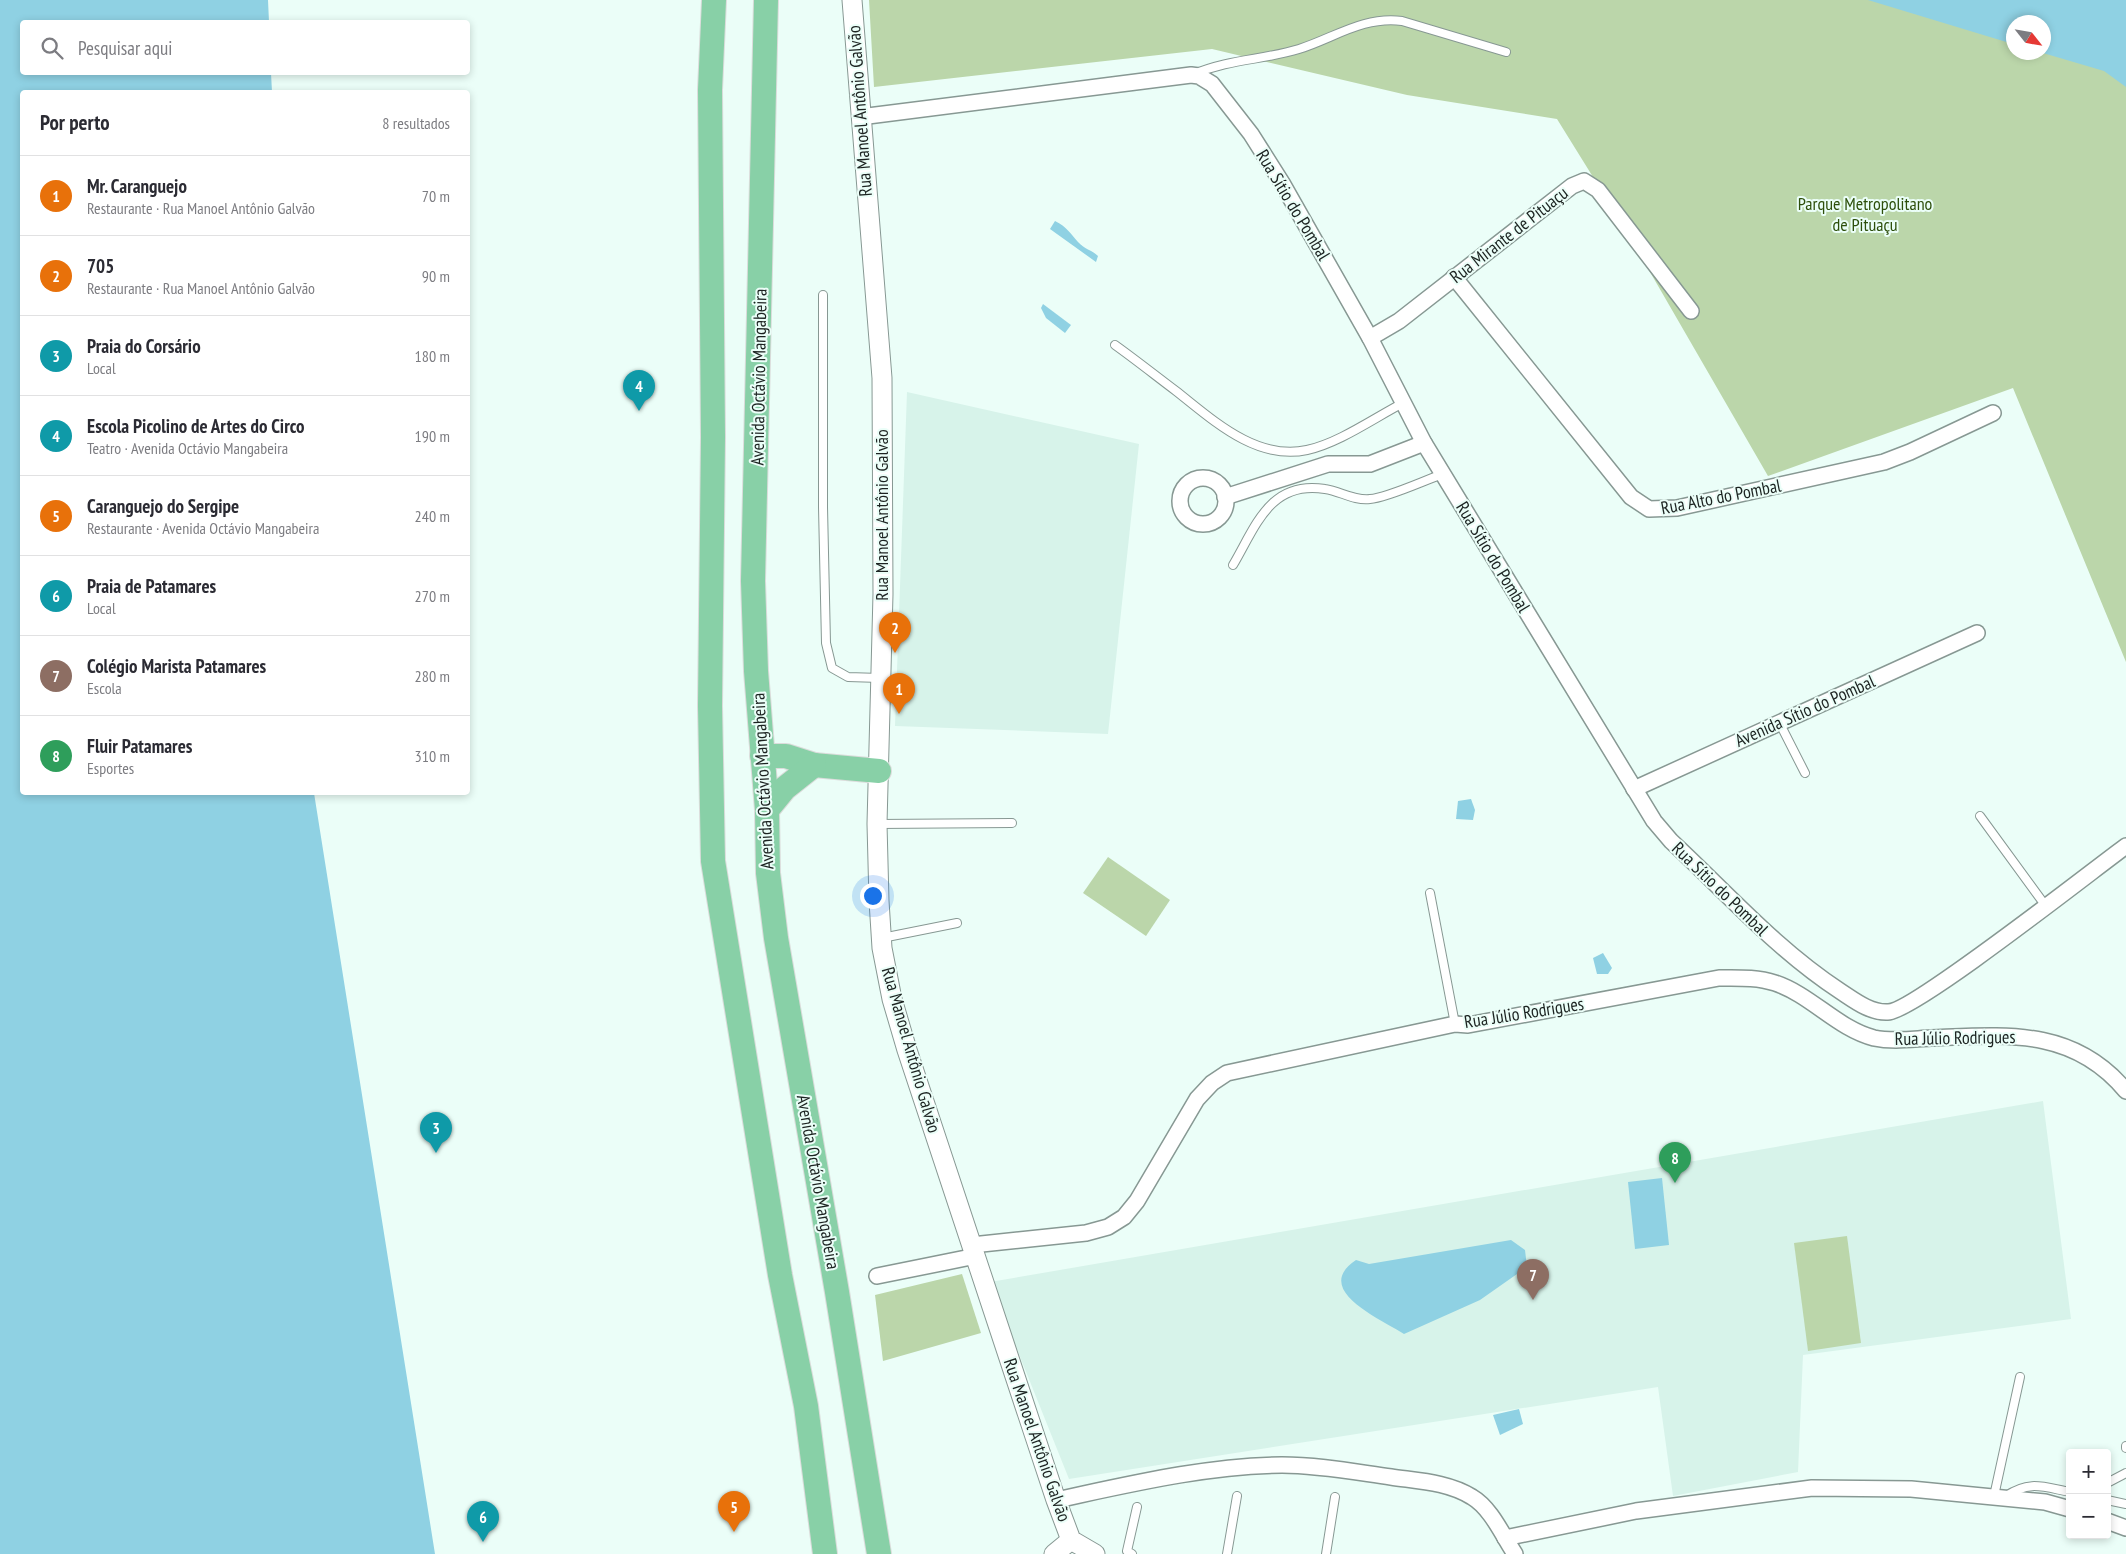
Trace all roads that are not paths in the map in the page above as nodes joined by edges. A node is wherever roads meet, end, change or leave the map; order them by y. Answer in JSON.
{"nodes":[{"id":1,"x":714,"y":0,"type":"edge"},
{"id":2,"x":766,"y":0,"type":"edge"},
{"id":3,"x":852,"y":0,"type":"edge"},
{"id":4,"x":1506,"y":52,"type":"dead end"},
{"id":5,"x":1191,"y":75,"type":"junction"},
{"id":6,"x":860,"y":117,"type":"junction"},
{"id":7,"x":1454,"y":277,"type":"junction"},
{"id":8,"x":823,"y":295,"type":"dead end"},
{"id":9,"x":1691,"y":311,"type":"dead end"},
{"id":10,"x":1370,"y":338,"type":"junction"},
{"id":11,"x":1115,"y":345,"type":"dead end"},
{"id":12,"x":1403,"y":403,"type":"junction"},
{"id":13,"x":1993,"y":413,"type":"dead end"},
{"id":14,"x":1424,"y":443,"type":"junction"},
{"id":15,"x":1443,"y":474,"type":"junction"},
{"id":16,"x":1225,"y":497,"type":"dead end"},
{"id":17,"x":1233,"y":565,"type":"dead end"},
{"id":18,"x":1977,"y":633,"type":"dead end"},
{"id":19,"x":880,"y":678,"type":"junction"},
{"id":20,"x":1779,"y":722,"type":"junction"},
{"id":21,"x":762,"y":756,"type":"junction"},
{"id":22,"x":814,"y":765,"type":"junction"},
{"id":23,"x":879,"y":771,"type":"junction"},
{"id":24,"x":1805,"y":773,"type":"dead end"},
{"id":25,"x":1634,"y":790,"type":"junction"},
{"id":26,"x":767,"y":810,"type":"junction"},
{"id":27,"x":1980,"y":816,"type":"dead end"},
{"id":28,"x":1012,"y":823,"type":"dead end"},
{"id":29,"x":876,"y":824,"type":"junction"},
{"id":30,"x":2126,"y":846,"type":"edge"},
{"id":31,"x":1430,"y":894,"type":"dead end"},
{"id":32,"x":2045,"y":905,"type":"junction"},
{"id":33,"x":957,"y":923,"type":"dead end"},
{"id":34,"x":882,"y":938,"type":"junction"},
{"id":35,"x":1455,"y":1024,"type":"junction"},
{"id":36,"x":2126,"y":1091,"type":"edge"},
{"id":37,"x":974,"y":1250,"type":"junction"},
{"id":38,"x":877,"y":1276,"type":"dead end"},
{"id":39,"x":2020,"y":1377,"type":"dead end"},
{"id":40,"x":2126,"y":1473,"type":"edge"},
{"id":41,"x":2111,"y":1481,"type":"edge"},
{"id":42,"x":2066,"y":1491,"type":"edge"},
{"id":43,"x":1237,"y":1496,"type":"dead end"},
{"id":44,"x":1335,"y":1497,"type":"dead end"},
{"id":45,"x":1999,"y":1497,"type":"junction"},
{"id":46,"x":1056,"y":1500,"type":"junction"},
{"id":47,"x":2111,"y":1501,"type":"edge"},
{"id":48,"x":2126,"y":1504,"type":"edge"},
{"id":49,"x":1137,"y":1507,"type":"dead end"},
{"id":50,"x":2066,"y":1508,"type":"edge"},
{"id":51,"x":2111,"y":1522,"type":"edge"},
{"id":52,"x":2126,"y":1528,"type":"edge"},
{"id":53,"x":1505,"y":1538,"type":"junction"},
{"id":54,"x":1075,"y":1547,"type":"edge"},
{"id":55,"x":825,"y":1554,"type":"edge"},
{"id":56,"x":879,"y":1554,"type":"edge"},
{"id":57,"x":1054,"y":1554,"type":"edge"},
{"id":58,"x":1095,"y":1554,"type":"edge"},
{"id":59,"x":1132,"y":1554,"type":"edge"},
{"id":60,"x":1227,"y":1554,"type":"edge"},
{"id":61,"x":1326,"y":1554,"type":"edge"},
{"id":62,"x":1515,"y":1554,"type":"edge"}],
"edges":[{"from":1,"to":55,"type":"main road"},
{"from":2,"to":21,"type":"main road","name":"Avenida Octávio Mangabeira"},
{"from":3,"to":6,"type":"street","name":"Rua Manoel Antônio Galvão"},
{"from":4,"to":5,"type":"lane"},
{"from":5,"to":6,"type":"street"},
{"from":5,"to":10,"type":"street","name":"Rua Sítio do Pombal"},
{"from":6,"to":19,"type":"street","name":"Rua Manoel Antônio Galvão"},
{"from":7,"to":9,"type":"street","name":"Rua Mirante de Pituaçu"},
{"from":7,"to":10,"type":"street","name":"Rua Mirante de Pituaçu"},
{"from":7,"to":13,"type":"street","name":"Rua Alto do Pombal"},
{"from":8,"to":19,"type":"lane"},
{"from":10,"to":12,"type":"street","name":"Rua Sítio do Pombal"},
{"from":11,"to":12,"type":"lane"},
{"from":12,"to":14,"type":"street","name":"Rua Sítio do Pombal"},
{"from":14,"to":15,"type":"street","name":"Rua Sítio do Pombal"},
{"from":14,"to":16,"type":"street"},
{"from":15,"to":17,"type":"lane"},
{"from":15,"to":25,"type":"street","name":"Rua Sítio do Pombal"},
{"from":18,"to":20,"type":"street","name":"Avenida Sítio do Pombal"},
{"from":19,"to":23,"type":"street","name":"Rua Manoel Antônio Galvão"},
{"from":20,"to":24,"type":"lane"},
{"from":20,"to":25,"type":"street","name":"Avenida Sítio do Pombal"},
{"from":21,"to":22,"type":"main road"},
{"from":21,"to":26,"type":"main road","name":"Avenida Octávio Mangabeira"},
{"from":22,"to":23,"type":"main road"},
{"from":22,"to":26,"type":"main road"},
{"from":23,"to":29,"type":"street","name":"Rua Manoel Antônio Galvão"},
{"from":25,"to":32,"type":"street","name":"Rua Sítio do Pombal"},
{"from":26,"to":56,"type":"main road","name":"Avenida Octávio Mangabeira"},
{"from":27,"to":32,"type":"lane"},
{"from":28,"to":29,"type":"lane"},
{"from":29,"to":34,"type":"street","name":"Rua Manoel Antônio Galvão"},
{"from":30,"to":32,"type":"street","name":"Rua Sítio do Pombal"},
{"from":31,"to":35,"type":"lane"},
{"from":33,"to":34,"type":"lane"},
{"from":34,"to":37,"type":"street","name":"Rua Manoel Antônio Galvão"},
{"from":35,"to":36,"type":"street","name":"Rua Júlio Rodrigues"},
{"from":35,"to":37,"type":"street","name":"Rua Júlio Rodrigues"},
{"from":37,"to":38,"type":"street"},
{"from":37,"to":46,"type":"street","name":"Rua Manoel Antônio Galvão"},
{"from":39,"to":45,"type":"lane"},
{"from":40,"to":41,"type":"lane"},
{"from":42,"to":45,"type":"lane"},
{"from":43,"to":60,"type":"lane"},
{"from":44,"to":61,"type":"lane"},
{"from":45,"to":50,"type":"street"},
{"from":45,"to":53,"type":"street"},
{"from":46,"to":53,"type":"street"},
{"from":46,"to":54,"type":"street","name":"Rua Manoel Antônio Galvão"},
{"from":47,"to":48,"type":"lane"},
{"from":49,"to":59,"type":"lane"},
{"from":51,"to":52,"type":"street"},
{"from":53,"to":62,"type":"street"},
{"from":54,"to":57,"type":"street"},
{"from":54,"to":58,"type":"street","name":"Rua Manoel Antônio Galvão"}]}
